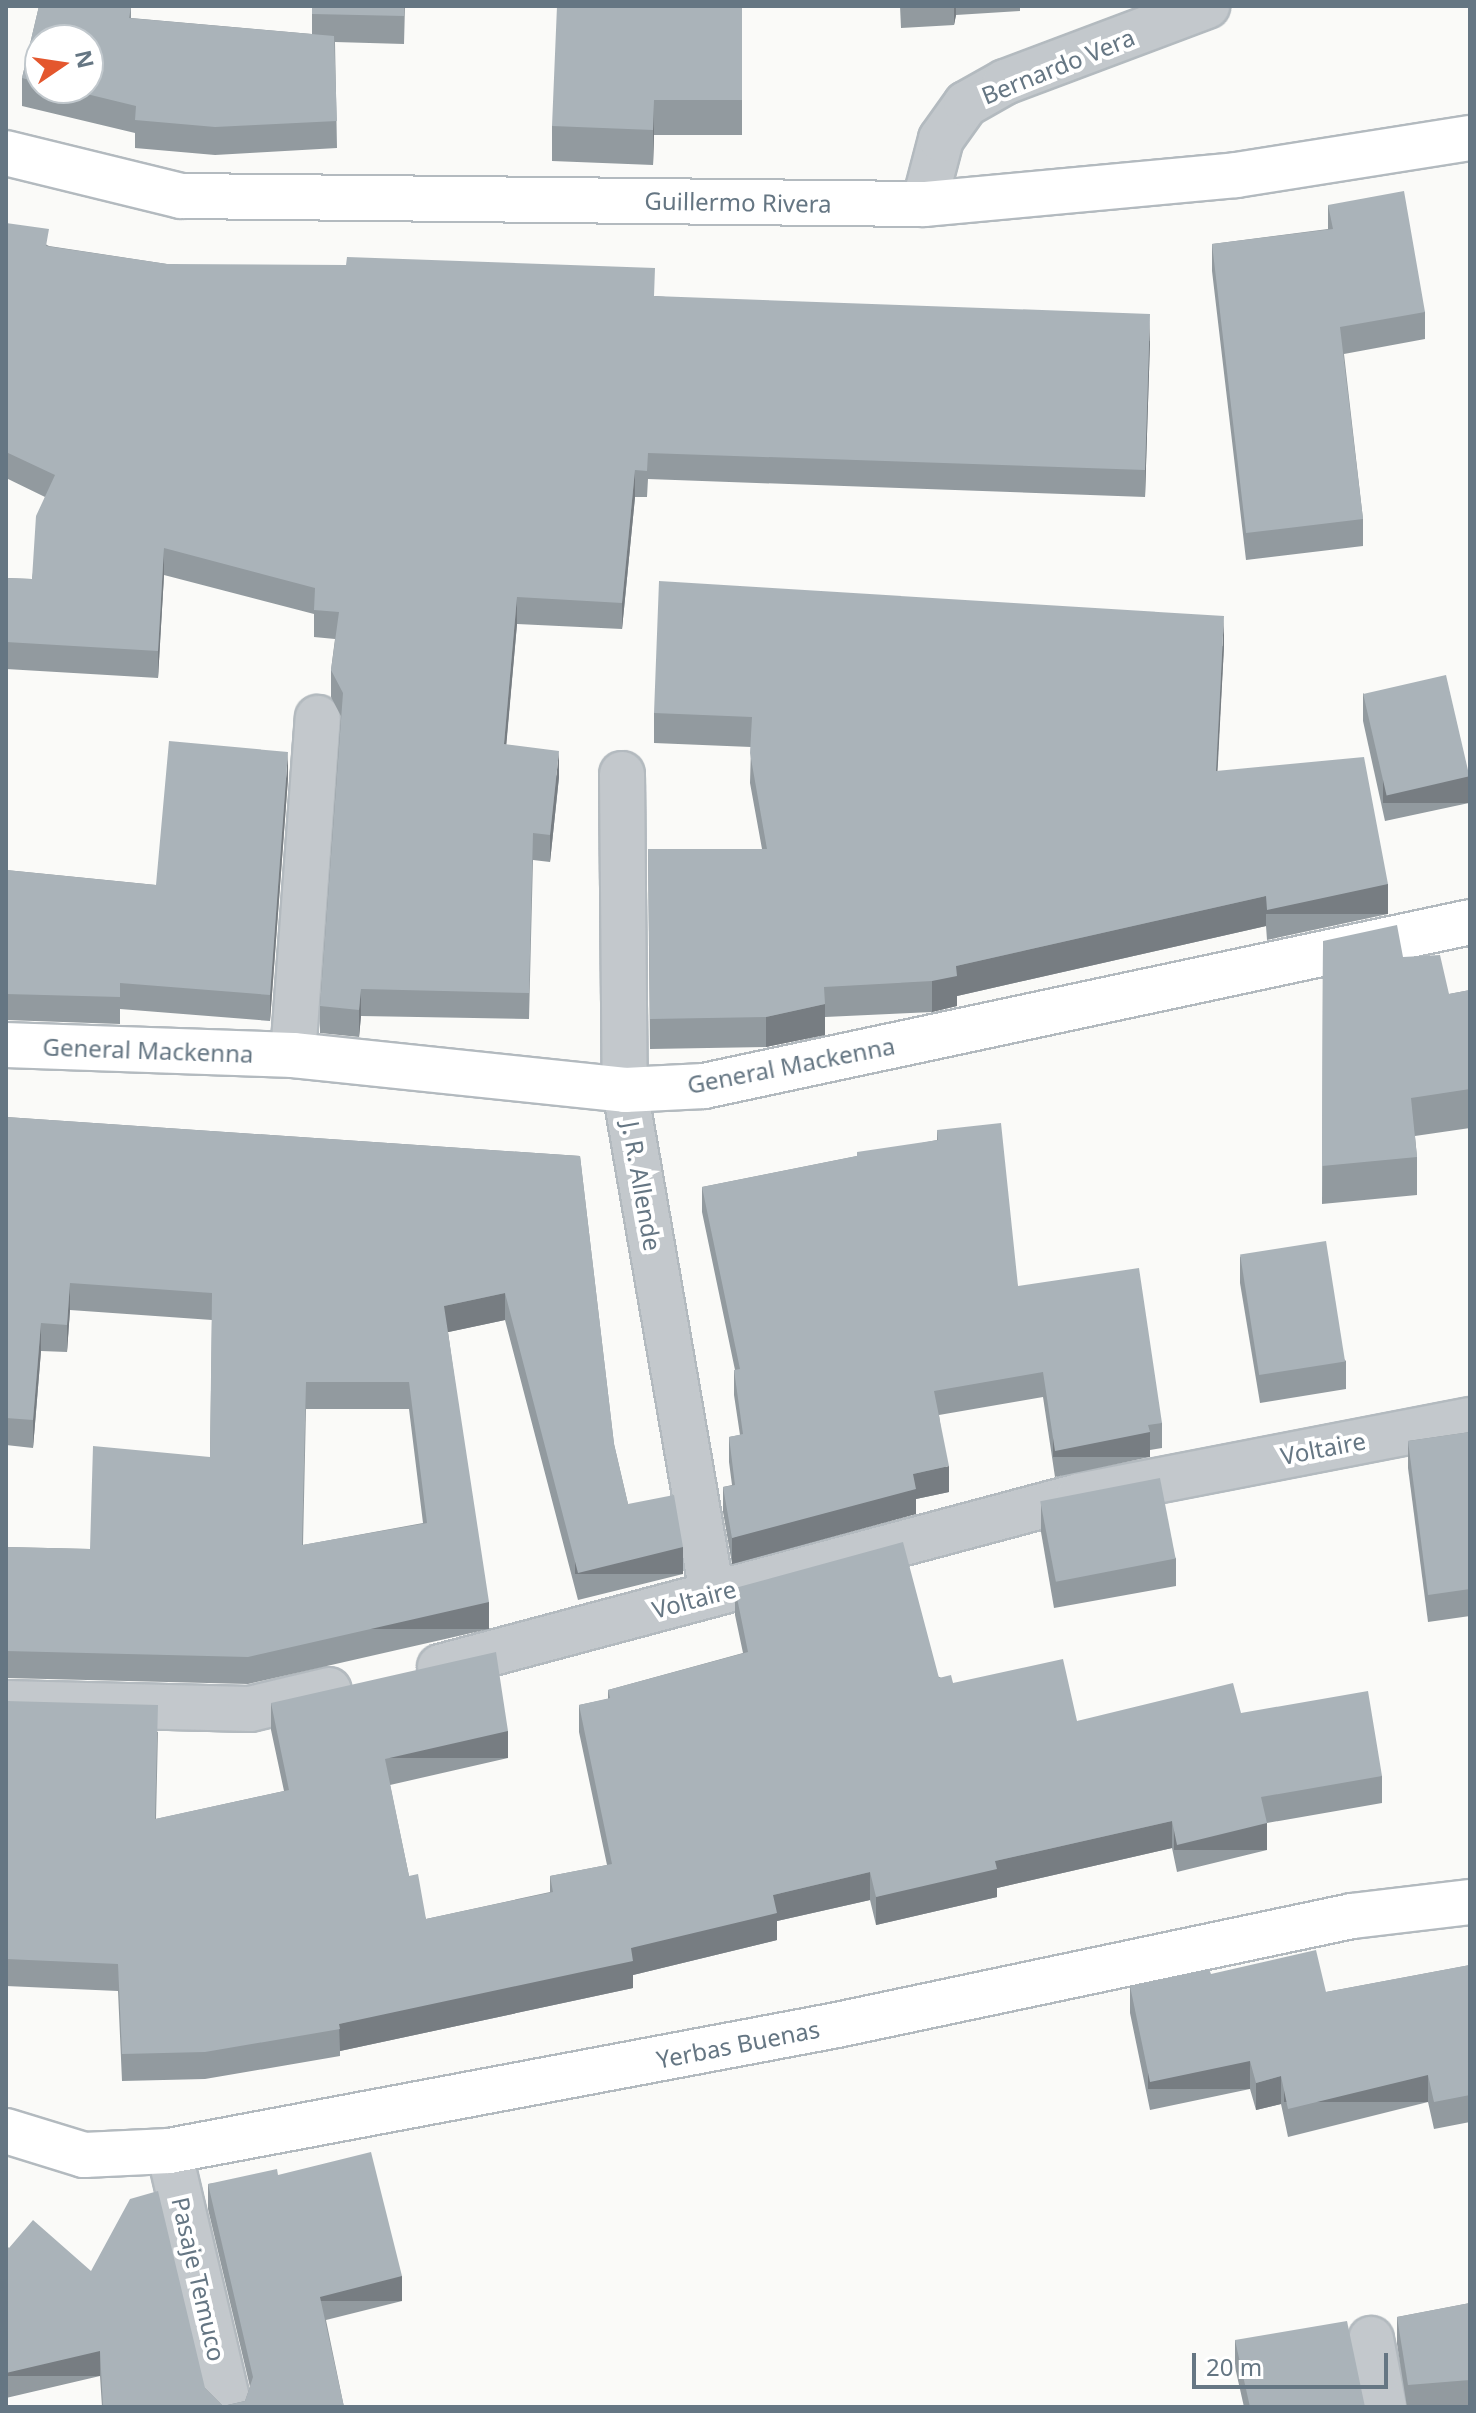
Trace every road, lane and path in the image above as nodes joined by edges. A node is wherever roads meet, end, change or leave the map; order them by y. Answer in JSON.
{"nodes":[{"id":1,"x":1194,"y":8,"type":"edge"},
{"id":2,"x":1470,"y":138,"type":"edge"},
{"id":3,"x":6,"y":153,"type":"edge"},
{"id":4,"x":924,"y":204,"type":"junction"},
{"id":5,"x":318,"y":718,"type":"dead end"},
{"id":6,"x":622,"y":774,"type":"dead end"},
{"id":7,"x":1470,"y":922,"type":"edge"},
{"id":8,"x":6,"y":1045,"type":"edge"},
{"id":9,"x":293,"y":1055,"type":"junction"},
{"id":10,"x":625,"y":1090,"type":"junction"},
{"id":11,"x":1470,"y":1420,"type":"edge"},
{"id":12,"x":712,"y":1593,"type":"junction"},
{"id":13,"x":6,"y":1703,"type":"edge"},
{"id":14,"x":1470,"y":1902,"type":"edge"},
{"id":15,"x":6,"y":2131,"type":"edge"},
{"id":16,"x":169,"y":2151,"type":"junction"},
{"id":17,"x":1371,"y":2339,"type":"dead end"},
{"id":18,"x":229,"y":2407,"type":"edge"},
{"id":19,"x":1384,"y":2407,"type":"edge"}],
"edges":[{"from":1,"to":4,"type":"street","name":"Bernardo Vera"},
{"from":2,"to":4,"type":"street","name":"Guillermo Rivera"},
{"from":3,"to":4,"type":"street","name":"Guillermo Rivera"},
{"from":5,"to":9,"type":"street"},
{"from":6,"to":10,"type":"street","name":"J. R. Allende"},
{"from":7,"to":10,"type":"street","name":"General Mackenna"},
{"from":8,"to":9,"type":"street","name":"General Mackenna"},
{"from":9,"to":10,"type":"street","name":"General Mackenna"},
{"from":10,"to":12,"type":"street","name":"J. R. Allende"},
{"from":11,"to":12,"type":"street","name":"Voltaire"},
{"from":12,"to":13,"type":"street","name":"Voltaire"},
{"from":14,"to":16,"type":"street","name":"Yerbas Buenas"},
{"from":15,"to":16,"type":"street","name":"Yerbas Buenas"},
{"from":16,"to":18,"type":"street","name":"Pasaje Temuco"},
{"from":17,"to":19,"type":"street"}]}
